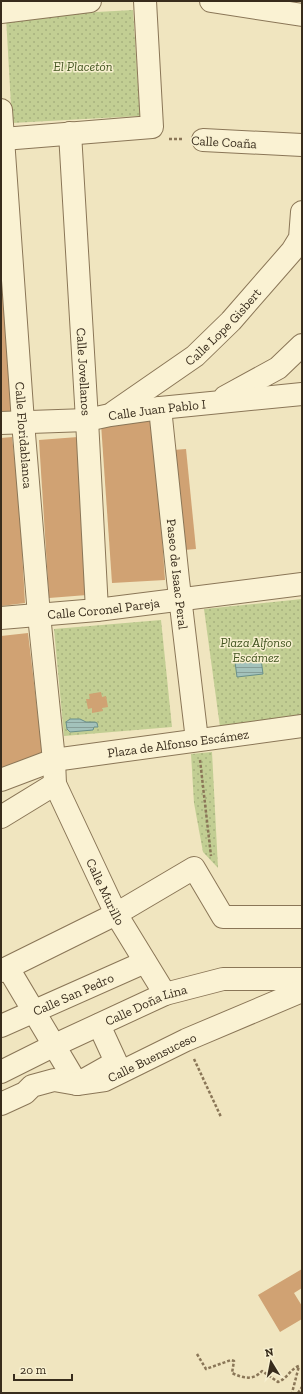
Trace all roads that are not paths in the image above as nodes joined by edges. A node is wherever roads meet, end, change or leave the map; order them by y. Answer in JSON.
{"nodes":[{"id":1,"x":145,"y":1,"type":"edge"},
{"id":2,"x":211,"y":1,"type":"edge"},
{"id":3,"x":78,"y":2,"type":"edge"},
{"id":4,"x":1,"y":12,"type":"edge"},
{"id":5,"x":302,"y":15,"type":"edge"},
{"id":6,"x":1,"y":110,"type":"edge"},
{"id":7,"x":70,"y":134,"type":"junction"},
{"id":8,"x":3,"y":139,"type":"junction"},
{"id":9,"x":203,"y":140,"type":"road end"},
{"id":10,"x":302,"y":146,"type":"edge"},
{"id":11,"x":4,"y":177,"type":"edge"},
{"id":12,"x":302,"y":212,"type":"edge"},
{"id":13,"x":302,"y":345,"type":"edge"},
{"id":14,"x":302,"y":394,"type":"edge"},
{"id":15,"x":217,"y":402,"type":"junction"},
{"id":16,"x":160,"y":408,"type":"junction"},
{"id":17,"x":110,"y":415,"type":"junction"},
{"id":18,"x":87,"y":420,"type":"junction"},
{"id":19,"x":23,"y":422,"type":"junction"},
{"id":20,"x":1,"y":423,"type":"edge"},
{"id":21,"x":302,"y":584,"type":"edge"},
{"id":22,"x":181,"y":600,"type":"junction"},
{"id":23,"x":97,"y":610,"type":"junction"},
{"id":24,"x":39,"y":615,"type":"junction"},
{"id":25,"x":1,"y":618,"type":"edge"},
{"id":26,"x":302,"y":726,"type":"edge"},
{"id":27,"x":197,"y":740,"type":"junction"},
{"id":28,"x":54,"y":760,"type":"junction"},
{"id":29,"x":1,"y":780,"type":"edge"},
{"id":30,"x":55,"y":784,"type":"junction"},
{"id":31,"x":1,"y":817,"type":"edge"},
{"id":32,"x":116,"y":914,"type":"junction"},
{"id":33,"x":302,"y":917,"type":"edge"},
{"id":34,"x":145,"y":962,"type":"junction"},
{"id":35,"x":5,"y":969,"type":"edge"},
{"id":36,"x":302,"y":979,"type":"edge"},
{"id":37,"x":302,"y":991,"type":"edge"},
{"id":38,"x":165,"y":994,"type":"junction"},
{"id":39,"x":34,"y":1012,"type":"junction"},
{"id":40,"x":99,"y":1025,"type":"junction"},
{"id":41,"x":1,"y":1026,"type":"edge"},
{"id":42,"x":55,"y":1045,"type":"junction"},
{"id":43,"x":1,"y":1072,"type":"edge"},
{"id":44,"x":77,"y":1084,"type":"junction"},
{"id":45,"x":1,"y":1104,"type":"edge"}],
"edges":[{"from":1,"to":7,"type":"street"},
{"from":2,"to":5,"type":"street"},
{"from":3,"to":4,"type":"street"},
{"from":6,"to":8,"type":"street","name":"Calle Floridablanca"},
{"from":7,"to":8,"type":"street"},
{"from":7,"to":18,"type":"street","name":"Calle Jovellanos"},
{"from":8,"to":11,"type":"street","name":"Calle Floridablanca"},
{"from":9,"to":10,"type":"street","name":"Calle Coaña"},
{"from":11,"to":19,"type":"street","name":"Calle Floridablanca"},
{"from":12,"to":17,"type":"street","name":"Calle Lope Gisbert"},
{"from":13,"to":15,"type":"street","name":"Calle Juan Pablo I"},
{"from":14,"to":15,"type":"street","name":"Calle Juan Pablo I"},
{"from":15,"to":16,"type":"street","name":"Calle Juan Pablo I"},
{"from":16,"to":17,"type":"street","name":"Calle Juan Pablo I"},
{"from":16,"to":22,"type":"street","name":"Paseo de Isaac Peral"},
{"from":17,"to":18,"type":"street","name":"Calle Juan Pablo I"},
{"from":18,"to":19,"type":"street","name":"Calle Juan Pablo I"},
{"from":18,"to":23,"type":"street","name":"Calle Jovellanos"},
{"from":19,"to":20,"type":"street","name":"Calle Juan Pablo I"},
{"from":19,"to":24,"type":"street","name":"Calle Floridablanca"},
{"from":21,"to":22,"type":"street","name":"Calle Coronel Pareja"},
{"from":22,"to":23,"type":"street","name":"Calle Coronel Pareja"},
{"from":22,"to":27,"type":"street","name":"Paseo de Isaac Peral"},
{"from":23,"to":24,"type":"street","name":"Calle Coronel Pareja"},
{"from":24,"to":25,"type":"street","name":"Calle Coronel Pareja"},
{"from":24,"to":28,"type":"street","name":"Calle Floridablanca"},
{"from":26,"to":27,"type":"street","name":"Plaza de Alfonso Escámez"},
{"from":27,"to":28,"type":"street","name":"Plaza de Alfonso Escámez"},
{"from":28,"to":29,"type":"street","name":"Plaza de Alfonso Escámez"},
{"from":28,"to":30,"type":"street","name":"Calle Floridablanca"},
{"from":30,"to":31,"type":"street"},
{"from":30,"to":32,"type":"street","name":"Calle Murillo"},
{"from":32,"to":33,"type":"street"},
{"from":32,"to":34,"type":"street","name":"Calle Murillo"},
{"from":32,"to":35,"type":"street"},
{"from":34,"to":38,"type":"street","name":"Calle Murillo"},
{"from":34,"to":39,"type":"street","name":"Calle San Pedro"},
{"from":35,"to":39,"type":"street"},
{"from":36,"to":38,"type":"street","name":"Calle Doña Lina"},
{"from":37,"to":44,"type":"street","name":"Calle Buensuceso"},
{"from":38,"to":40,"type":"street","name":"Calle Doña Lina"},
{"from":39,"to":41,"type":"street","name":"Calle San Pedro"},
{"from":39,"to":42,"type":"street"},
{"from":40,"to":42,"type":"street","name":"Calle Doña Lina"},
{"from":40,"to":44,"type":"street"},
{"from":42,"to":43,"type":"street","name":"Calle Doña Lina"},
{"from":42,"to":44,"type":"street"},
{"from":44,"to":45,"type":"street","name":"Calle Buensuceso"}]}
